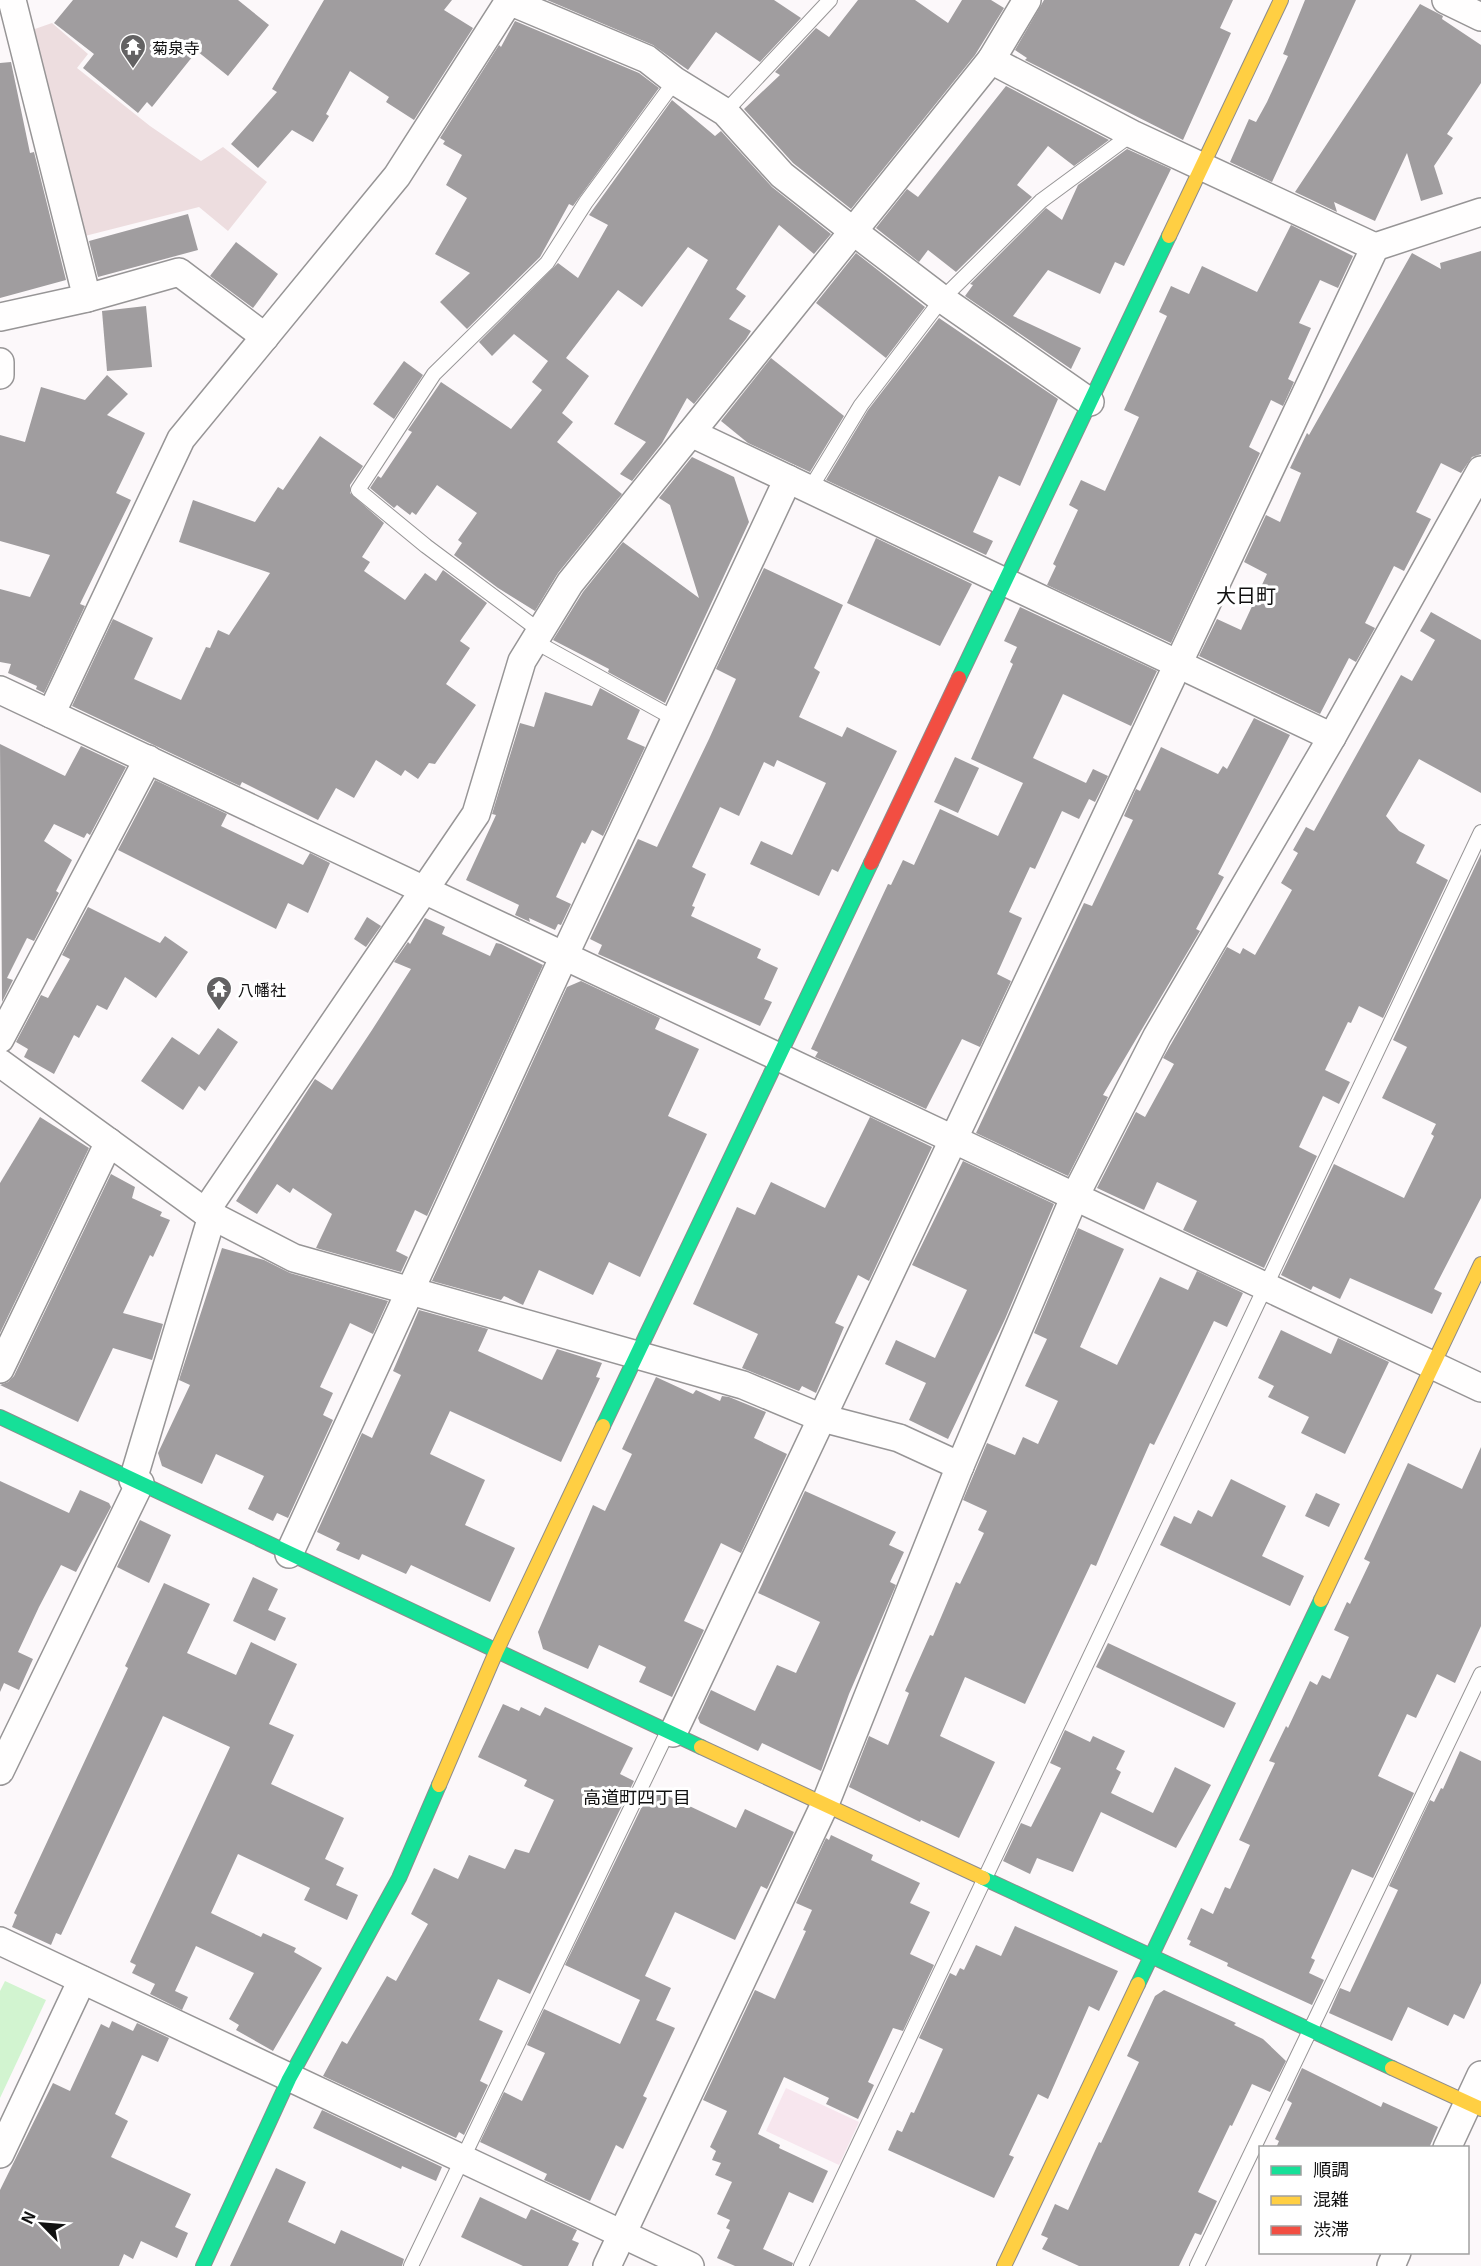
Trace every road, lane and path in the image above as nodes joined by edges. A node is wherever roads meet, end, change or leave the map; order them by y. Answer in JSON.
{"nodes":[{"id":1,"x":12,"y":0,"type":"edge"},
{"id":2,"x":508,"y":0,"type":"edge"},
{"id":3,"x":830,"y":0,"type":"edge"},
{"id":4,"x":1027,"y":0,"type":"edge"},
{"id":5,"x":1281,"y":0,"type":"edge"},
{"id":6,"x":1446,"y":0,"type":"edge"},
{"id":7,"x":549,"y":8,"type":"edge"},
{"id":8,"x":1481,"y":16,"type":"edge"},
{"id":9,"x":991,"y":60,"type":"junction"},
{"id":10,"x":675,"y":81,"type":"junction"},
{"id":11,"x":725,"y":112,"type":"junction"},
{"id":12,"x":1132,"y":134,"type":"junction"},
{"id":13,"x":1202,"y":167,"type":"junction"},
{"id":14,"x":1481,"y":212,"type":"edge"},
{"id":15,"x":853,"y":231,"type":"junction"},
{"id":16,"x":1376,"y":247,"type":"junction"},
{"id":17,"x":87,"y":298,"type":"junction"},
{"id":18,"x":942,"y":299,"type":"junction"},
{"id":19,"x":0,"y":317,"type":"edge"},
{"id":20,"x":265,"y":337,"type":"junction"},
{"id":21,"x":0,"y":362,"type":"edge"},
{"id":22,"x":0,"y":375,"type":"edge"},
{"id":23,"x":1090,"y":402,"type":"junction"},
{"id":24,"x":691,"y":433,"type":"junction"},
{"id":25,"x":1481,"y":470,"type":"edge"},
{"id":26,"x":799,"y":484,"type":"junction"},
{"id":27,"x":1005,"y":581,"type":"junction"},
{"id":28,"x":537,"y":636,"type":"junction"},
{"id":29,"x":1177,"y":663,"type":"junction"},
{"id":30,"x":2,"y":697,"type":"edge"},
{"id":31,"x":51,"y":714,"type":"junction"},
{"id":32,"x":675,"y":719,"type":"junction"},
{"id":33,"x":1332,"y":737,"type":"junction"},
{"id":34,"x":148,"y":759,"type":"junction"},
{"id":35,"x":1481,"y":832,"type":"edge"},
{"id":36,"x":424,"y":890,"type":"junction"},
{"id":37,"x":564,"y":956,"type":"junction"},
{"id":38,"x":0,"y":1039,"type":"edge"},
{"id":39,"x":778,"y":1058,"type":"junction"},
{"id":40,"x":0,"y":1063,"type":"edge"},
{"id":41,"x":952,"y":1140,"type":"junction"},
{"id":42,"x":109,"y":1142,"type":"junction"},
{"id":43,"x":1074,"y":1198,"type":"junction"},
{"id":44,"x":209,"y":1214,"type":"junction"},
{"id":45,"x":1481,"y":1264,"type":"edge"},
{"id":46,"x":1264,"y":1286,"type":"junction"},
{"id":47,"x":410,"y":1290,"type":"junction"},
{"id":48,"x":639,"y":1354,"type":"junction"},
{"id":49,"x":1433,"y":1365,"type":"junction"},
{"id":50,"x":0,"y":1369,"type":"edge"},
{"id":51,"x":1481,"y":1388,"type":"edge"},
{"id":52,"x":0,"y":1417,"type":"edge"},
{"id":53,"x":822,"y":1418,"type":"junction"},
{"id":54,"x":960,"y":1466,"type":"junction"},
{"id":55,"x":137,"y":1481,"type":"junction"},
{"id":56,"x":290,"y":1554,"type":"junction"},
{"id":57,"x":496,"y":1652,"type":"junction"},
{"id":58,"x":1481,"y":1674,"type":"edge"},
{"id":59,"x":670,"y":1732,"type":"junction"},
{"id":60,"x":0,"y":1771,"type":"edge"},
{"id":61,"x":825,"y":1804,"type":"junction"},
{"id":62,"x":984,"y":1879,"type":"junction"},
{"id":63,"x":0,"y":1941,"type":"edge"},
{"id":64,"x":1152,"y":1956,"type":"junction"},
{"id":65,"x":82,"y":1980,"type":"junction"},
{"id":66,"x":1310,"y":2030,"type":"junction"},
{"id":67,"x":1481,"y":2076,"type":"edge"},
{"id":68,"x":289,"y":2079,"type":"junction"},
{"id":69,"x":1474,"y":2106,"type":"edge"},
{"id":70,"x":1448,"y":2146,"type":"edge"},
{"id":71,"x":0,"y":2154,"type":"edge"},
{"id":72,"x":461,"y":2159,"type":"junction"},
{"id":73,"x":622,"y":2234,"type":"junction"},
{"id":74,"x":203,"y":2266,"type":"edge"},
{"id":75,"x":411,"y":2266,"type":"edge"},
{"id":76,"x":607,"y":2266,"type":"edge"},
{"id":77,"x":690,"y":2266,"type":"edge"},
{"id":78,"x":801,"y":2266,"type":"edge"},
{"id":79,"x":1004,"y":2266,"type":"edge"},
{"id":80,"x":1197,"y":2266,"type":"edge"}],
"edges":[{"from":1,"to":17,"type":"street"},
{"from":2,"to":7,"type":"street"},
{"from":2,"to":20,"type":"street"},
{"from":3,"to":11,"type":"lane"},
{"from":4,"to":9,"type":"street"},
{"from":5,"to":13,"type":"street"},
{"from":6,"to":8,"type":"street"},
{"from":7,"to":10,"type":"street"},
{"from":9,"to":12,"type":"street"},
{"from":9,"to":15,"type":"street"},
{"from":10,"to":11,"type":"street"},
{"from":10,"to":28,"type":"lane"},
{"from":11,"to":15,"type":"street"},
{"from":12,"to":13,"type":"street"},
{"from":12,"to":18,"type":"lane"},
{"from":13,"to":16,"type":"street"},
{"from":13,"to":23,"type":"street"},
{"from":14,"to":16,"type":"street"},
{"from":15,"to":18,"type":"street"},
{"from":15,"to":24,"type":"street"},
{"from":16,"to":29,"type":"street"},
{"from":17,"to":19,"type":"street"},
{"from":17,"to":20,"type":"street"},
{"from":18,"to":23,"type":"street"},
{"from":18,"to":26,"type":"lane"},
{"from":20,"to":31,"type":"street"},
{"from":21,"to":22,"type":"street"},
{"from":23,"to":27,"type":"street"},
{"from":24,"to":26,"type":"street"},
{"from":24,"to":28,"type":"street"},
{"from":25,"to":33,"type":"street"},
{"from":26,"to":27,"type":"street"},
{"from":26,"to":32,"type":"street"},
{"from":27,"to":29,"type":"street"},
{"from":27,"to":39,"type":"street"},
{"from":28,"to":32,"type":"lane"},
{"from":28,"to":36,"type":"street"},
{"from":29,"to":33,"type":"street"},
{"from":29,"to":41,"type":"street"},
{"from":30,"to":31,"type":"street"},
{"from":31,"to":34,"type":"street"},
{"from":32,"to":37,"type":"street"},
{"from":33,"to":43,"type":"street"},
{"from":34,"to":36,"type":"street"},
{"from":34,"to":38,"type":"street"},
{"from":35,"to":46,"type":"lane"},
{"from":36,"to":37,"type":"street"},
{"from":36,"to":44,"type":"street"},
{"from":37,"to":39,"type":"street"},
{"from":37,"to":47,"type":"street"},
{"from":39,"to":41,"type":"street"},
{"from":39,"to":48,"type":"street"},
{"from":40,"to":42,"type":"street"},
{"from":41,"to":43,"type":"street"},
{"from":41,"to":53,"type":"street"},
{"from":42,"to":44,"type":"street"},
{"from":42,"to":50,"type":"street"},
{"from":43,"to":46,"type":"street"},
{"from":43,"to":54,"type":"street"},
{"from":44,"to":47,"type":"street"},
{"from":44,"to":55,"type":"street"},
{"from":45,"to":49,"type":"street"},
{"from":46,"to":49,"type":"street"},
{"from":46,"to":62,"type":"lane"},
{"from":47,"to":48,"type":"street"},
{"from":47,"to":56,"type":"street"},
{"from":48,"to":53,"type":"street"},
{"from":48,"to":57,"type":"street"},
{"from":49,"to":51,"type":"street"},
{"from":49,"to":64,"type":"street"},
{"from":52,"to":55,"type":"street"},
{"from":53,"to":54,"type":"street"},
{"from":53,"to":59,"type":"street"},
{"from":54,"to":61,"type":"street"},
{"from":55,"to":56,"type":"street"},
{"from":55,"to":60,"type":"street"},
{"from":56,"to":57,"type":"street"},
{"from":57,"to":59,"type":"street"},
{"from":57,"to":68,"type":"street"},
{"from":58,"to":66,"type":"lane"},
{"from":59,"to":61,"type":"street"},
{"from":59,"to":72,"type":"lane"},
{"from":61,"to":62,"type":"street"},
{"from":61,"to":73,"type":"street"},
{"from":62,"to":64,"type":"street"},
{"from":62,"to":78,"type":"lane"},
{"from":63,"to":65,"type":"street"},
{"from":64,"to":66,"type":"street"},
{"from":64,"to":79,"type":"street"},
{"from":65,"to":68,"type":"street"},
{"from":65,"to":71,"type":"street"},
{"from":66,"to":69,"type":"street"},
{"from":66,"to":80,"type":"lane"},
{"from":67,"to":69,"type":"street"},
{"from":68,"to":72,"type":"street"},
{"from":68,"to":74,"type":"street"},
{"from":69,"to":70,"type":"street"},
{"from":72,"to":73,"type":"street"},
{"from":72,"to":75,"type":"lane"},
{"from":73,"to":76,"type":"street"},
{"from":73,"to":77,"type":"street"}]}
